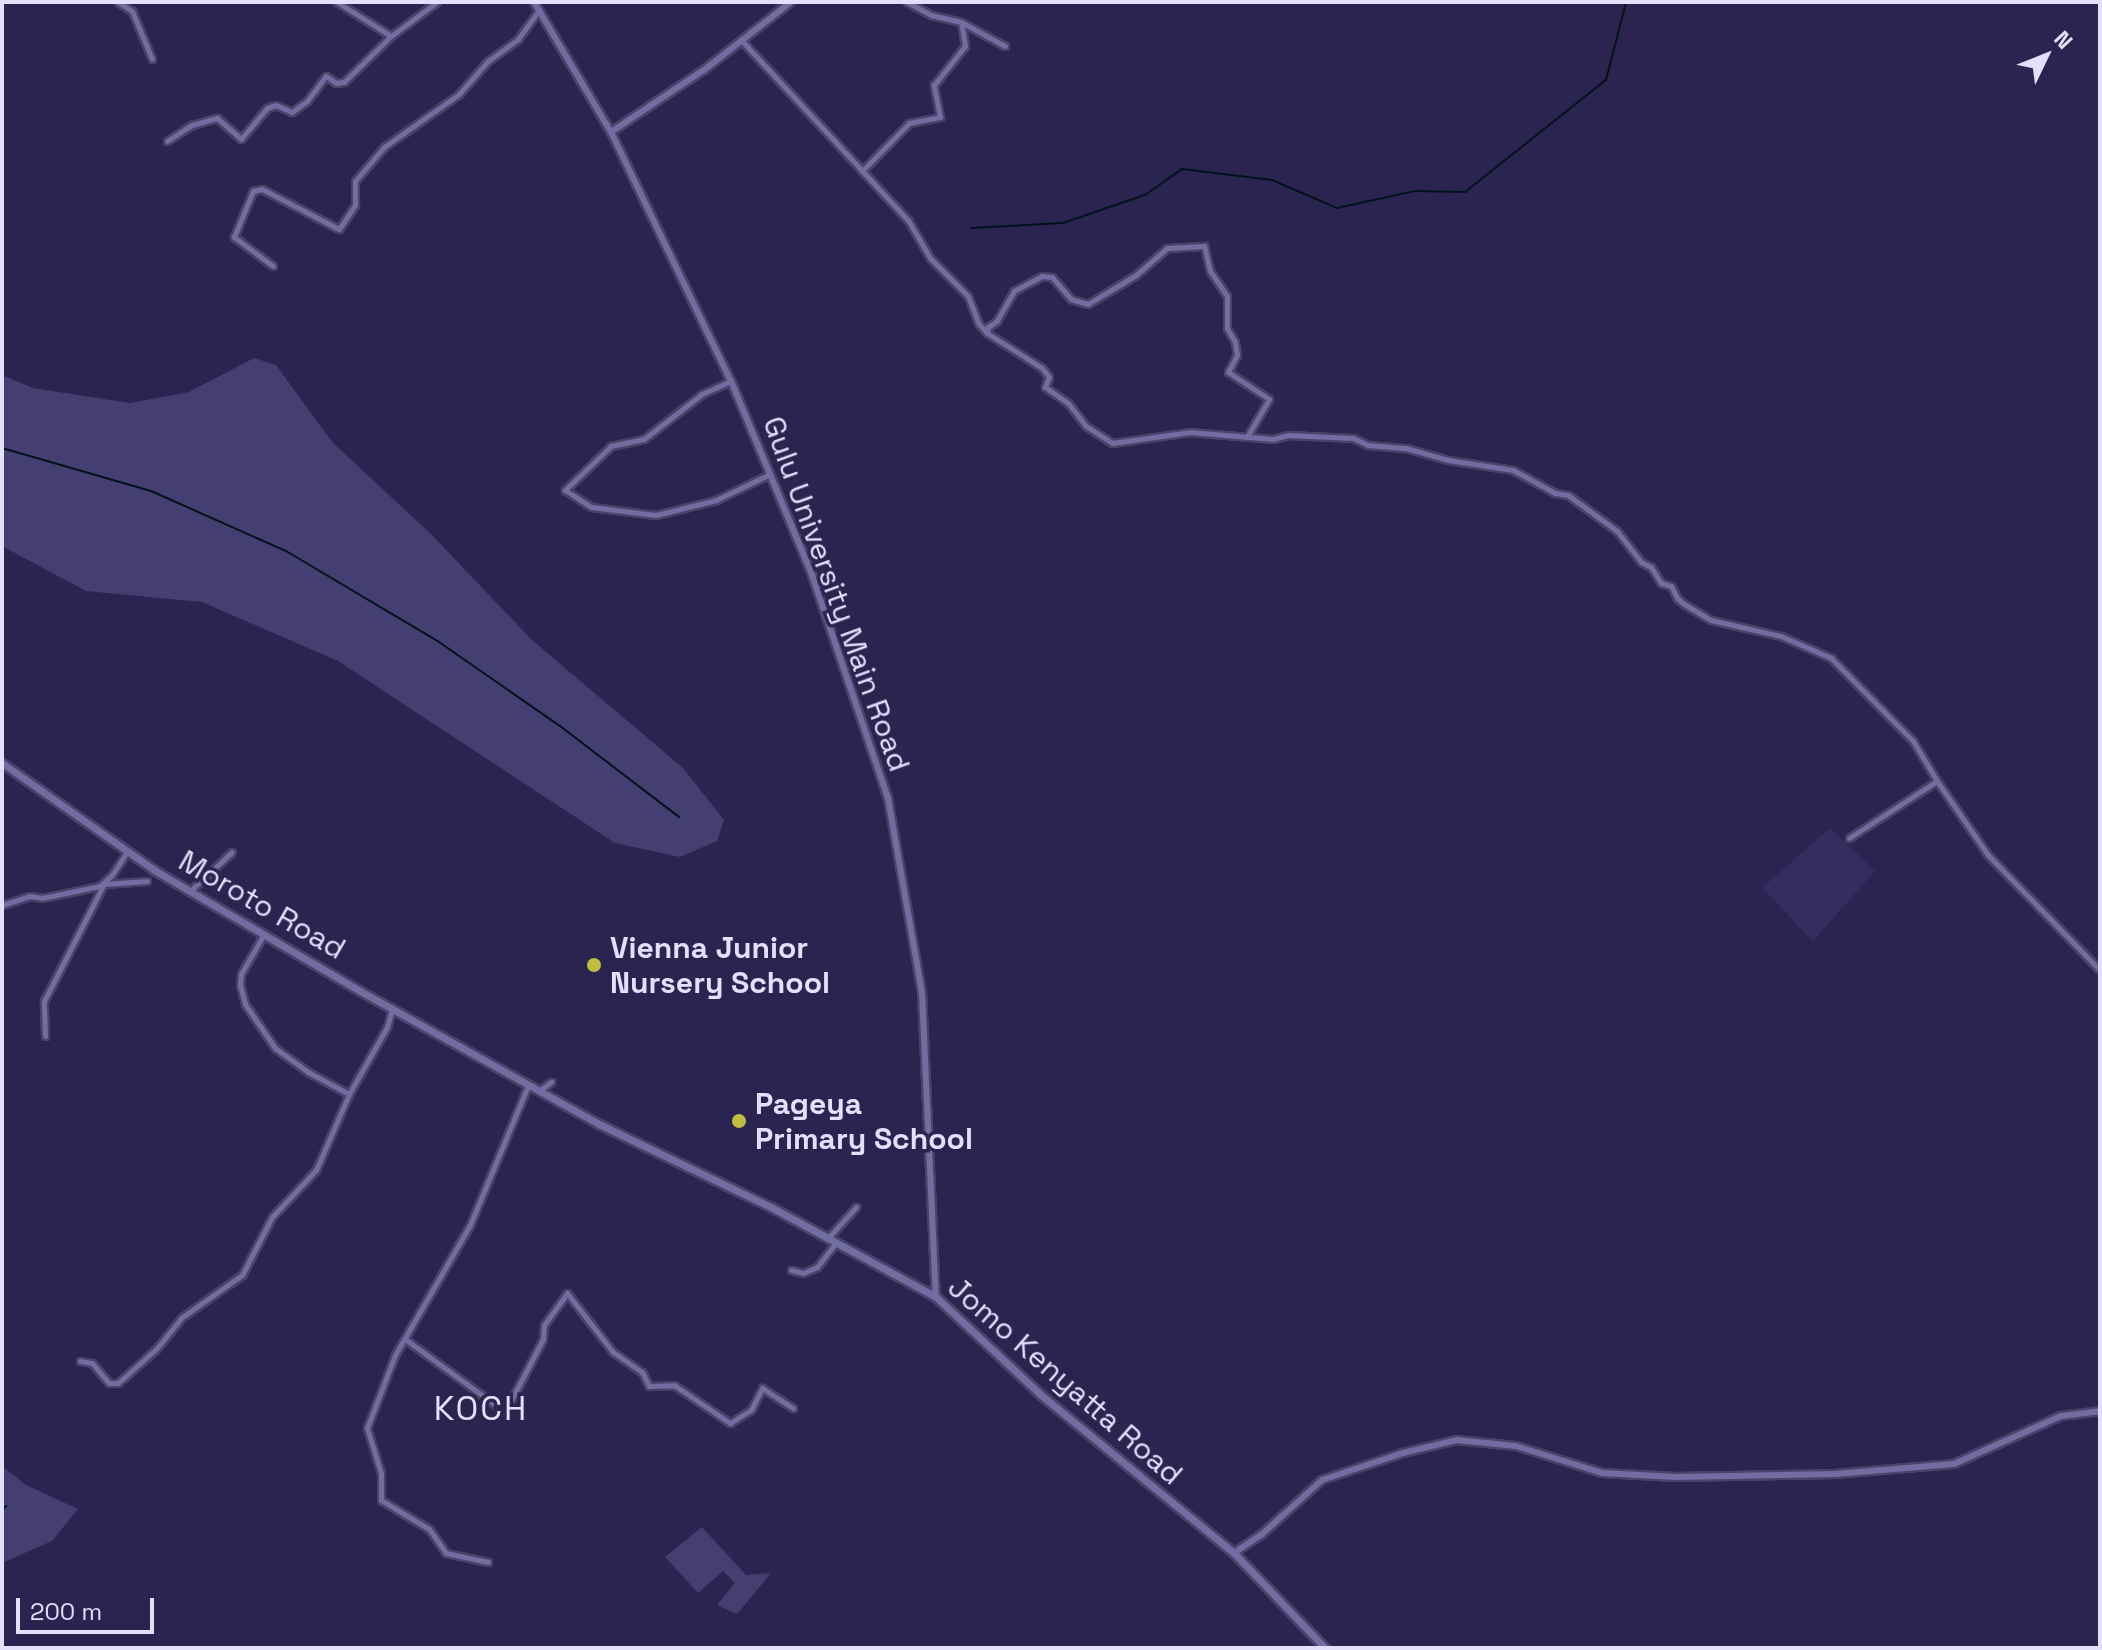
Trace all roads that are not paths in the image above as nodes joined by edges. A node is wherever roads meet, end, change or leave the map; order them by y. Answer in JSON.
{"nodes":[{"id":1,"x":118,"y":2,"type":"edge"},
{"id":2,"x":337,"y":2,"type":"edge"},
{"id":3,"x":437,"y":2,"type":"edge"},
{"id":4,"x":534,"y":2,"type":"edge"},
{"id":5,"x":791,"y":2,"type":"edge"},
{"id":6,"x":907,"y":2,"type":"edge"},
{"id":7,"x":539,"y":10,"type":"junction"},
{"id":8,"x":961,"y":22,"type":"junction"},
{"id":9,"x":391,"y":36,"type":"junction"},
{"id":10,"x":742,"y":41,"type":"junction"},
{"id":11,"x":1005,"y":46,"type":"dead end"},
{"id":12,"x":152,"y":59,"type":"dead end"},
{"id":13,"x":611,"y":132,"type":"junction"},
{"id":14,"x":167,"y":141,"type":"dead end"},
{"id":15,"x":862,"y":171,"type":"junction"},
{"id":16,"x":273,"y":266,"type":"dead end"},
{"id":17,"x":987,"y":333,"type":"junction"},
{"id":18,"x":731,"y":381,"type":"junction"},
{"id":19,"x":1247,"y":437,"type":"junction"},
{"id":20,"x":770,"y":474,"type":"junction"},
{"id":21,"x":2,"y":763,"type":"edge"},
{"id":22,"x":1937,"y":781,"type":"junction"},
{"id":23,"x":1849,"y":838,"type":"dead end"},
{"id":24,"x":127,"y":852,"type":"junction"},
{"id":25,"x":232,"y":852,"type":"dead end"},
{"id":26,"x":147,"y":881,"type":"dead end"},
{"id":27,"x":104,"y":884,"type":"junction"},
{"id":28,"x":190,"y":891,"type":"junction"},
{"id":29,"x":2,"y":903,"type":"edge"},
{"id":30,"x":264,"y":934,"type":"junction"},
{"id":31,"x":2100,"y":970,"type":"edge"},
{"id":32,"x":392,"y":1009,"type":"junction"},
{"id":33,"x":45,"y":1036,"type":"dead end"},
{"id":34,"x":551,"y":1082,"type":"dead end"},
{"id":35,"x":528,"y":1086,"type":"junction"},
{"id":36,"x":540,"y":1090,"type":"junction"},
{"id":37,"x":349,"y":1094,"type":"junction"},
{"id":38,"x":856,"y":1207,"type":"dead end"},
{"id":39,"x":828,"y":1238,"type":"junction"},
{"id":40,"x":837,"y":1242,"type":"junction"},
{"id":41,"x":791,"y":1270,"type":"dead end"},
{"id":42,"x":936,"y":1297,"type":"junction"},
{"id":43,"x":405,"y":1339,"type":"junction"},
{"id":44,"x":80,"y":1361,"type":"dead end"},
{"id":45,"x":793,"y":1408,"type":"dead end"},
{"id":46,"x":2100,"y":1411,"type":"edge"},
{"id":47,"x":1234,"y":1553,"type":"junction"},
{"id":48,"x":488,"y":1562,"type":"dead end"},
{"id":49,"x":1325,"y":1648,"type":"edge"}],
"edges":[{"from":1,"to":12,"type":"street"},
{"from":2,"to":9,"type":"street"},
{"from":3,"to":9,"type":"street"},
{"from":4,"to":7,"type":"street","name":"Gulu University Main Road"},
{"from":5,"to":10,"type":"street"},
{"from":6,"to":8,"type":"street"},
{"from":7,"to":13,"type":"street","name":"Gulu University Main Road"},
{"from":7,"to":16,"type":"street"},
{"from":8,"to":11,"type":"street"},
{"from":8,"to":15,"type":"street"},
{"from":9,"to":14,"type":"street"},
{"from":10,"to":13,"type":"street"},
{"from":10,"to":15,"type":"street"},
{"from":13,"to":18,"type":"street","name":"Gulu University Main Road"},
{"from":15,"to":17,"type":"street"},
{"from":17,"to":19,"type":"street"},
{"from":17,"to":19,"type":"street"},
{"from":18,"to":20,"type":"street","name":"Gulu University Main Road"},
{"from":18,"to":20,"type":"street"},
{"from":19,"to":22,"type":"street"},
{"from":20,"to":42,"type":"street","name":"Gulu University Main Road"},
{"from":21,"to":24,"type":"main road","name":"Moroto Road"},
{"from":22,"to":23,"type":"street"},
{"from":22,"to":31,"type":"street"},
{"from":24,"to":27,"type":"street"},
{"from":24,"to":28,"type":"main road","name":"Moroto Road"},
{"from":25,"to":28,"type":"street"},
{"from":26,"to":27,"type":"street"},
{"from":27,"to":29,"type":"street"},
{"from":27,"to":33,"type":"street"},
{"from":28,"to":30,"type":"main road","name":"Moroto Road"},
{"from":30,"to":32,"type":"main road","name":"Moroto Road"},
{"from":30,"to":37,"type":"street"},
{"from":32,"to":35,"type":"main road","name":"Moroto Road"},
{"from":32,"to":37,"type":"street"},
{"from":34,"to":36,"type":"street"},
{"from":35,"to":36,"type":"main road","name":"Jomo Kenyatta Road"},
{"from":35,"to":43,"type":"street"},
{"from":36,"to":39,"type":"main road","name":"Jomo Kenyatta Road"},
{"from":37,"to":44,"type":"street"},
{"from":38,"to":39,"type":"street"},
{"from":39,"to":40,"type":"main road","name":"Jomo Kenyatta Road"},
{"from":40,"to":41,"type":"street"},
{"from":40,"to":42,"type":"main road","name":"Jomo Kenyatta Road"},
{"from":42,"to":47,"type":"main road","name":"Jomo Kenyatta Road"},
{"from":43,"to":45,"type":"street"},
{"from":43,"to":48,"type":"street"},
{"from":46,"to":47,"type":"street"},
{"from":47,"to":49,"type":"main road","name":"Jomo Kenyatta Road"}]}
